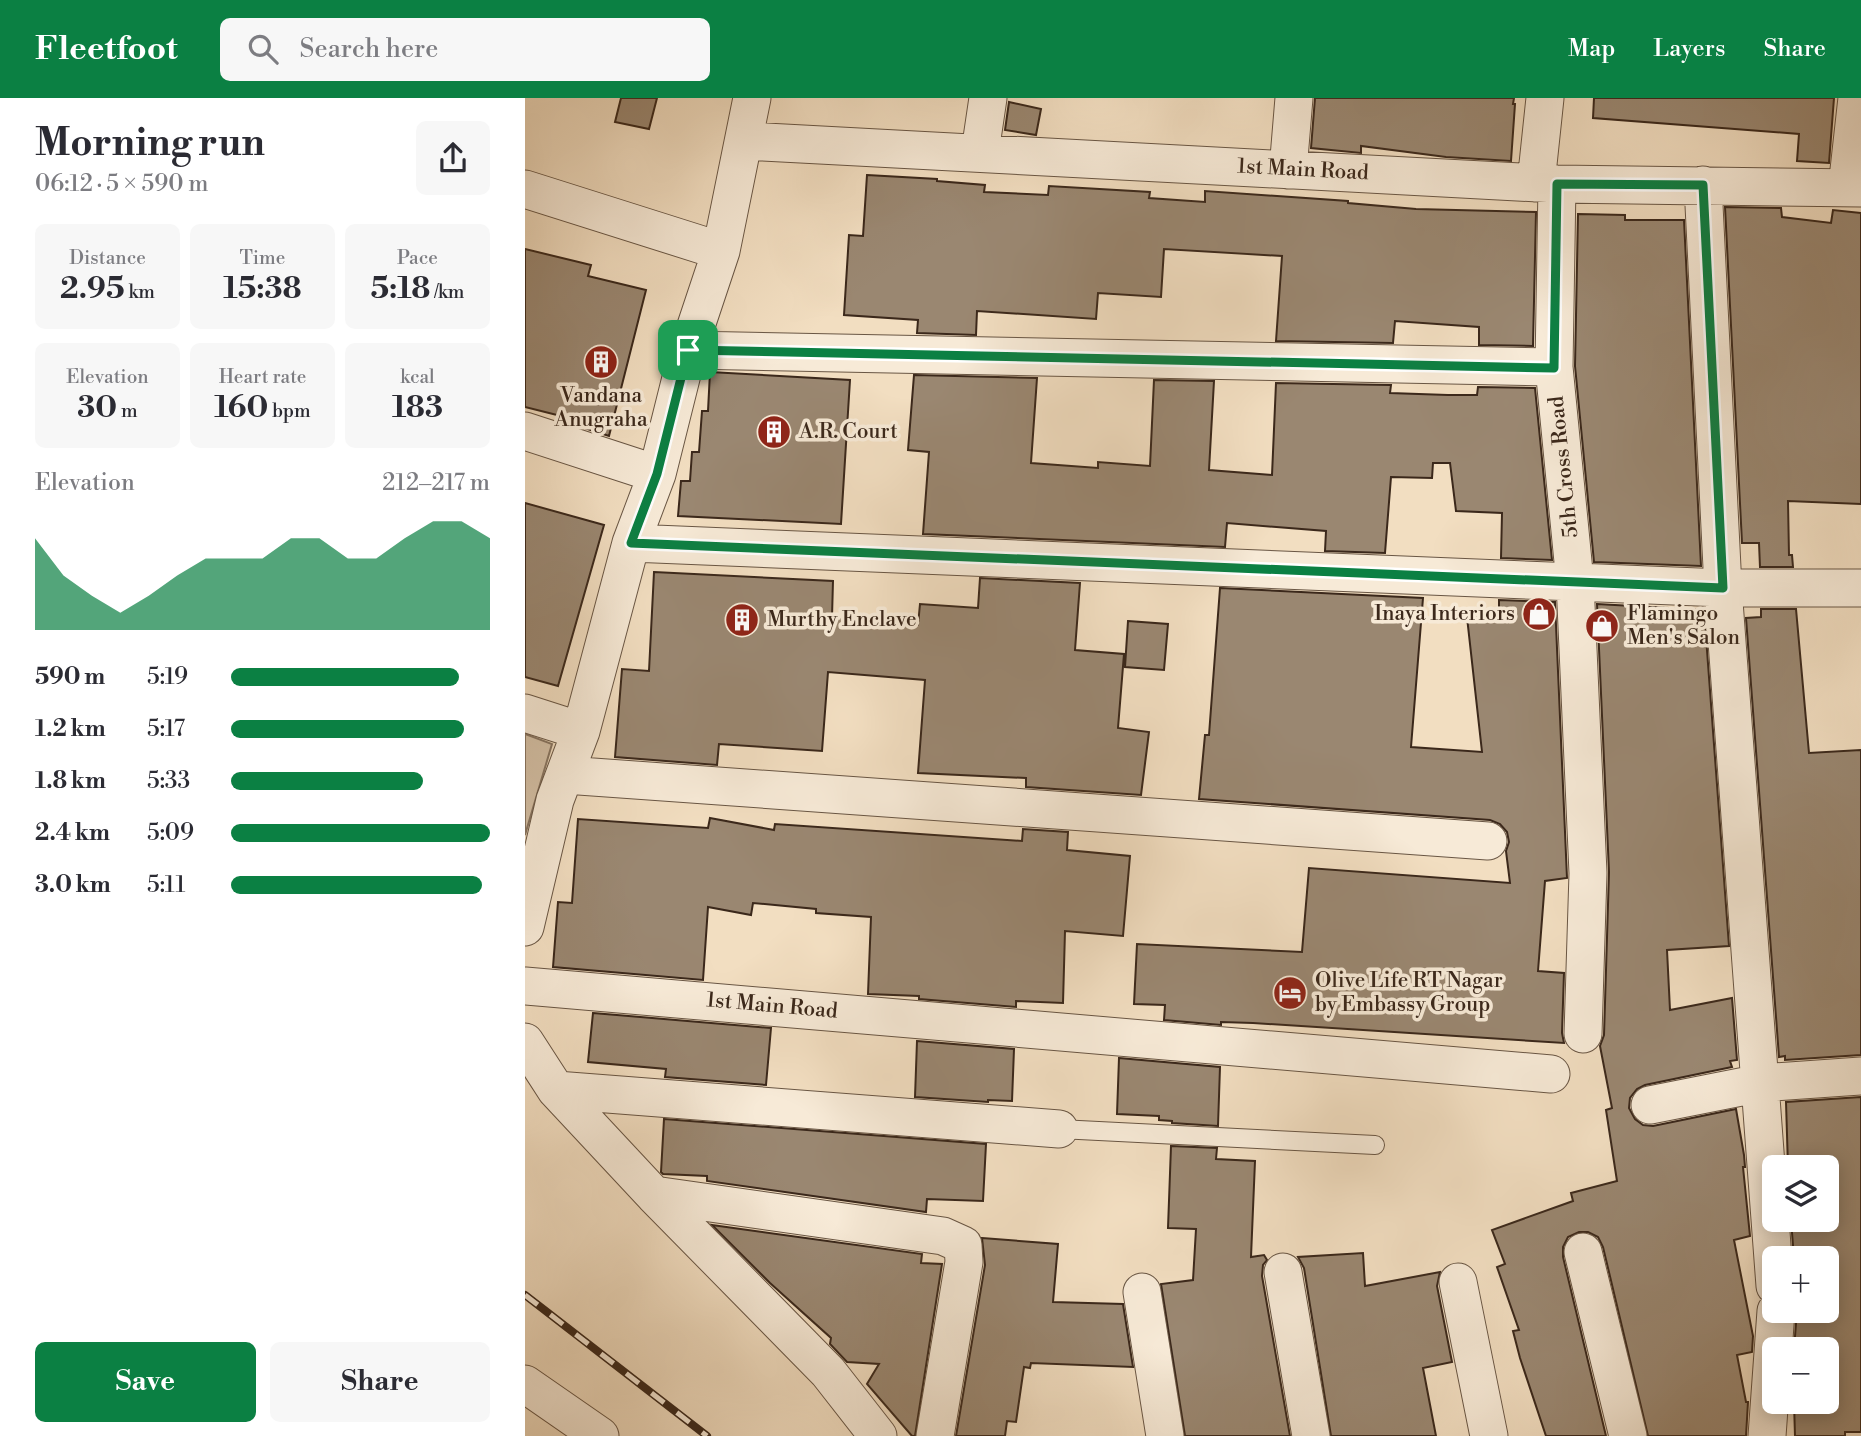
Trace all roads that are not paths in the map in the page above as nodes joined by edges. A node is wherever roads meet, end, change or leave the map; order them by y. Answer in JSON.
{"nodes":[{"id":1,"x":752,"y":98,"type":"edge"},
{"id":2,"x":988,"y":98,"type":"edge"},
{"id":3,"x":1294,"y":98,"type":"edge"},
{"id":4,"x":1545,"y":98,"type":"edge"},
{"id":5,"x":1857,"y":98,"type":"edge"},
{"id":6,"x":745,"y":141,"type":"junction"},
{"id":7,"x":980,"y":152,"type":"junction"},
{"id":8,"x":1288,"y":170,"type":"junction"},
{"id":9,"x":1546,"y":183,"type":"junction"},
{"id":10,"x":1703,"y":185,"type":"junction"},
{"id":11,"x":1854,"y":188,"type":"edge"},
{"id":12,"x":525,"y":189,"type":"edge"},
{"id":13,"x":721,"y":251,"type":"junction"},
{"id":14,"x":688,"y":350,"type":"junction"},
{"id":15,"x":1554,"y":368,"type":"junction"},
{"id":16,"x":525,"y":431,"type":"edge"},
{"id":17,"x":657,"y":474,"type":"junction"},
{"id":18,"x":631,"y":543,"type":"junction"},
{"id":19,"x":1575,"y":582,"type":"junction"},
{"id":20,"x":1723,"y":588,"type":"junction"},
{"id":21,"x":1861,"y":588,"type":"edge"},
{"id":22,"x":525,"y":713,"type":"edge"},
{"id":23,"x":582,"y":731,"type":"junction"},
{"id":24,"x":565,"y":775,"type":"junction"},
{"id":25,"x":1488,"y":841,"type":"dead end"},
{"id":26,"x":525,"y":927,"type":"edge"},
{"id":27,"x":525,"y":986,"type":"edge"},
{"id":28,"x":1583,"y":1034,"type":"dead end"},
{"id":29,"x":525,"y":1042,"type":"edge"},
{"id":30,"x":1551,"y":1074,"type":"dead end"},
{"id":31,"x":1861,"y":1076,"type":"edge"},
{"id":32,"x":1761,"y":1083,"type":"junction"},
{"id":33,"x":556,"y":1090,"type":"junction"},
{"id":34,"x":1650,"y":1105,"type":"dead end"},
{"id":35,"x":1059,"y":1129,"type":"joint"},
{"id":36,"x":1375,"y":1145,"type":"dead end"},
{"id":37,"x":655,"y":1195,"type":"junction"},
{"id":38,"x":1772,"y":1246,"type":"edge"},
{"id":39,"x":1583,"y":1252,"type":"dead end"},
{"id":40,"x":1283,"y":1272,"type":"dead end"},
{"id":41,"x":1458,"y":1282,"type":"dead end"},
{"id":42,"x":1142,"y":1292,"type":"dead end"},
{"id":43,"x":1775,"y":1323,"type":"edge"},
{"id":44,"x":525,"y":1384,"type":"edge"},
{"id":45,"x":600,"y":1436,"type":"edge"},
{"id":46,"x":878,"y":1436,"type":"edge"},
{"id":47,"x":935,"y":1436,"type":"edge"},
{"id":48,"x":1165,"y":1436,"type":"edge"},
{"id":49,"x":1311,"y":1436,"type":"edge"},
{"id":50,"x":1489,"y":1436,"type":"edge"},
{"id":51,"x":1629,"y":1436,"type":"edge"},
{"id":52,"x":1767,"y":1436,"type":"edge"}],
"edges":[{"from":1,"to":6,"type":"street"},
{"from":2,"to":7,"type":"street"},
{"from":3,"to":8,"type":"street"},
{"from":4,"to":9,"type":"street","name":"5th Cross Road"},
{"from":5,"to":11,"type":"street"},
{"from":6,"to":7,"type":"street","name":"1st Main Road"},
{"from":6,"to":13,"type":"street"},
{"from":7,"to":8,"type":"street","name":"1st Main Road"},
{"from":8,"to":9,"type":"street","name":"1st Main Road"},
{"from":9,"to":10,"type":"street","name":"1st Main Road"},
{"from":9,"to":15,"type":"street","name":"5th Cross Road"},
{"from":10,"to":11,"type":"street","name":"1st Main Road"},
{"from":10,"to":20,"type":"street"},
{"from":12,"to":13,"type":"street"},
{"from":13,"to":14,"type":"street"},
{"from":14,"to":15,"type":"street"},
{"from":14,"to":17,"type":"street"},
{"from":15,"to":19,"type":"street","name":"5th Cross Road"},
{"from":16,"to":17,"type":"street"},
{"from":17,"to":18,"type":"street"},
{"from":18,"to":19,"type":"street"},
{"from":18,"to":23,"type":"street"},
{"from":19,"to":20,"type":"street"},
{"from":19,"to":28,"type":"street","name":"5th Cross Road"},
{"from":20,"to":21,"type":"street"},
{"from":20,"to":32,"type":"street"},
{"from":22,"to":23,"type":"street"},
{"from":23,"to":24,"type":"street"},
{"from":24,"to":25,"type":"street"},
{"from":24,"to":26,"type":"street"},
{"from":27,"to":30,"type":"street","name":"1st Main Road"},
{"from":29,"to":33,"type":"street"},
{"from":31,"to":32,"type":"street"},
{"from":32,"to":34,"type":"street"},
{"from":32,"to":38,"type":"street"},
{"from":33,"to":35,"type":"street"},
{"from":33,"to":37,"type":"street"},
{"from":35,"to":36,"type":"lane"},
{"from":37,"to":46,"type":"street"},
{"from":37,"to":47,"type":"street"},
{"from":39,"to":51,"type":"street"},
{"from":40,"to":49,"type":"street"},
{"from":41,"to":50,"type":"street"},
{"from":42,"to":48,"type":"street"},
{"from":43,"to":52,"type":"street"},
{"from":44,"to":45,"type":"street"}]}
